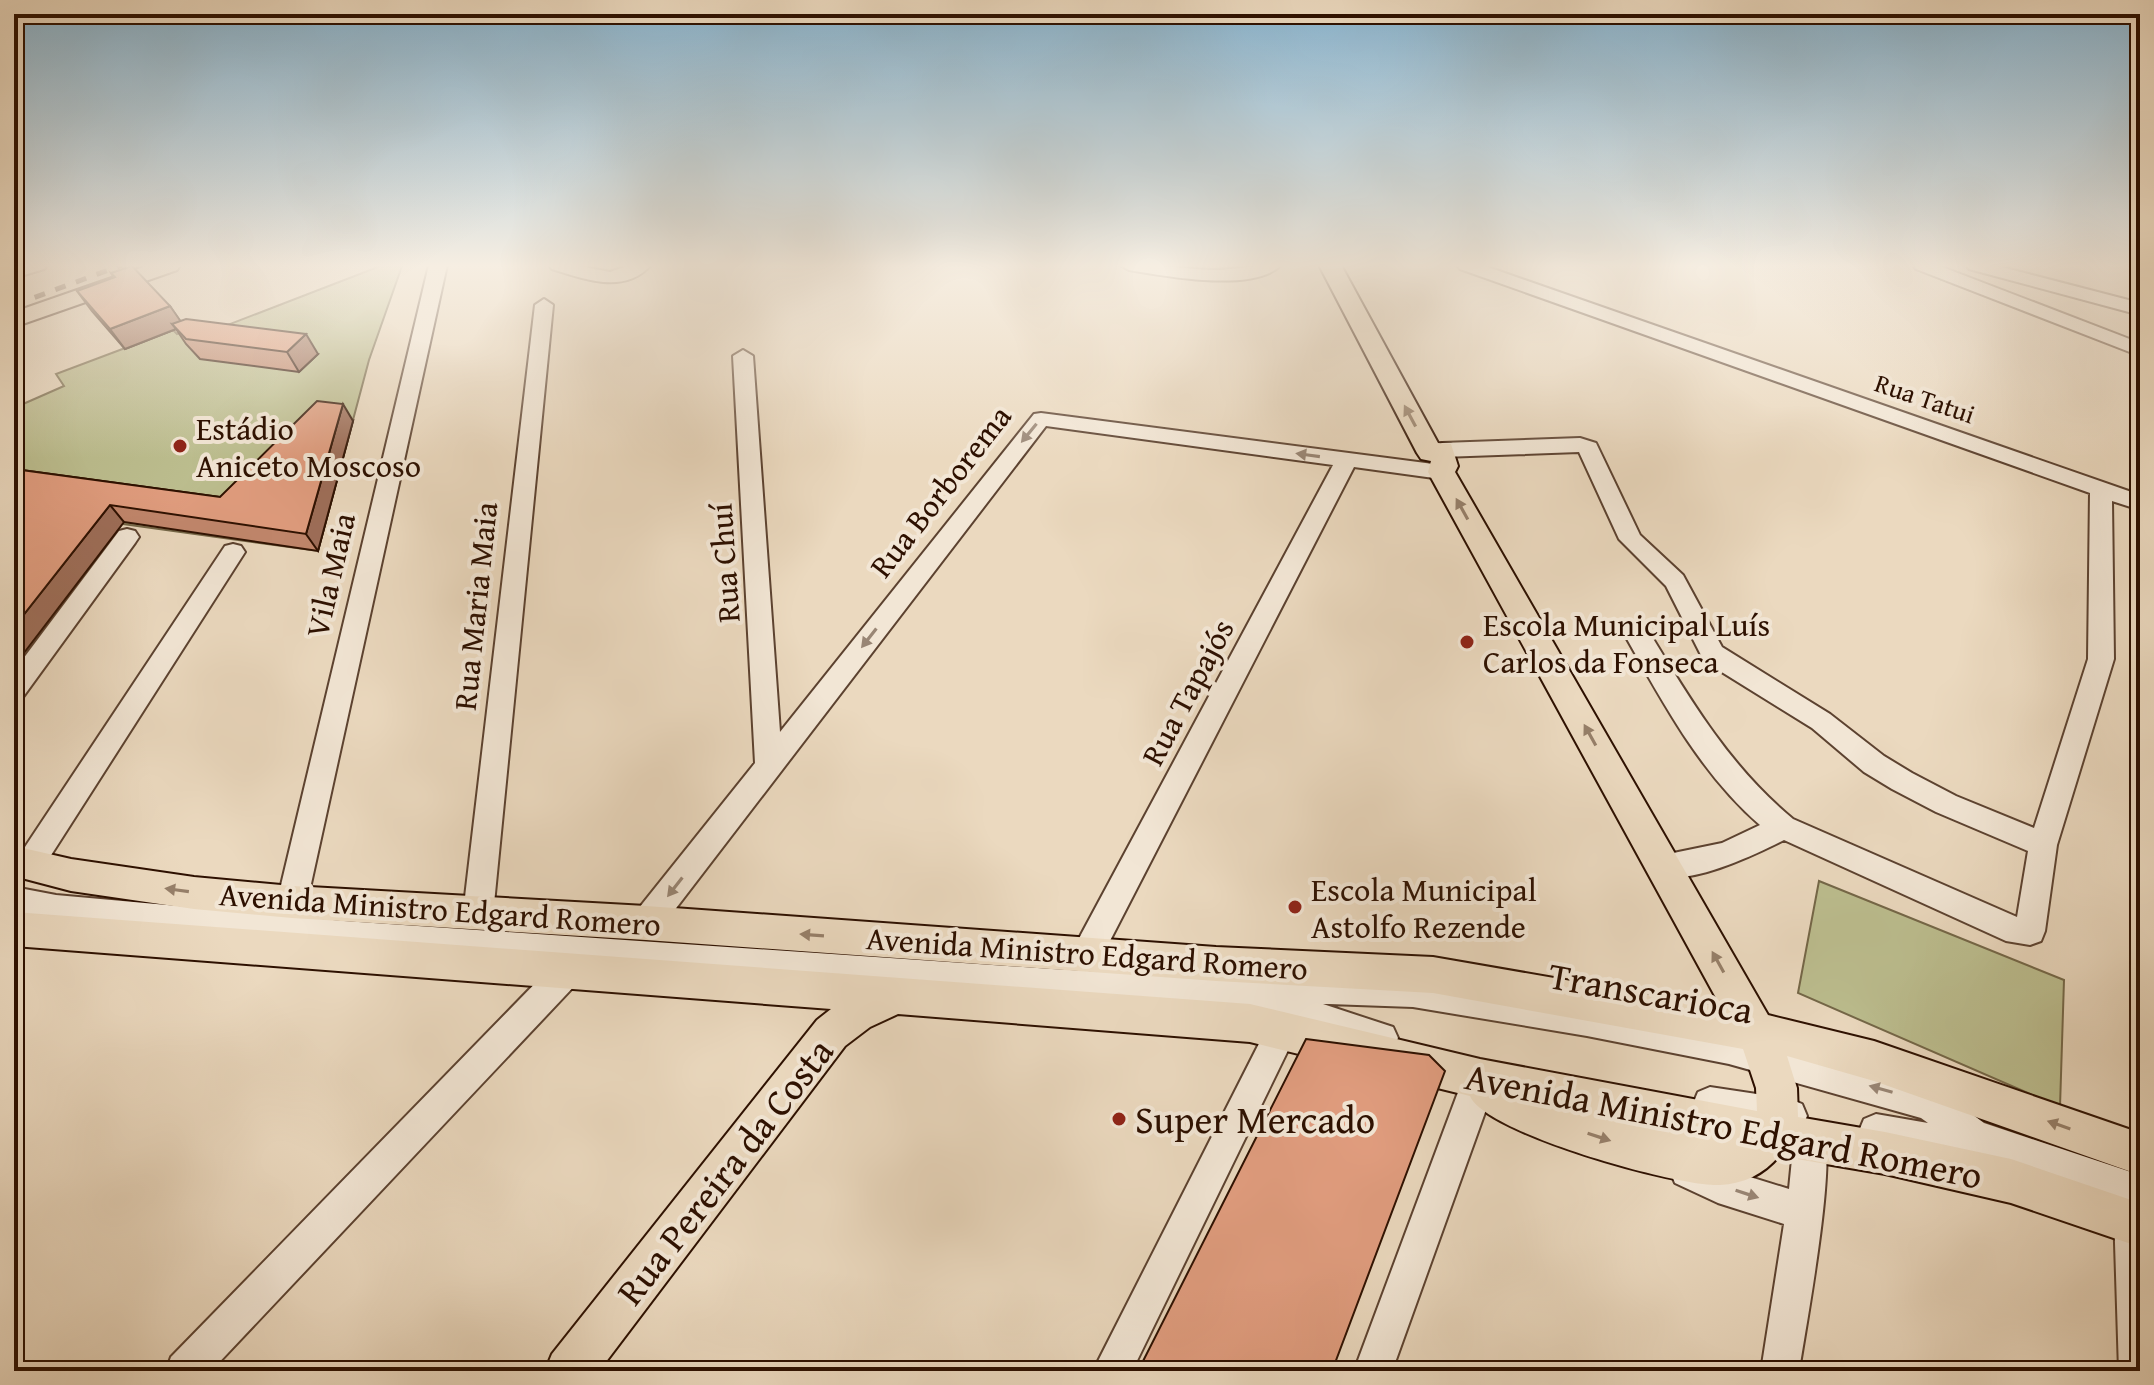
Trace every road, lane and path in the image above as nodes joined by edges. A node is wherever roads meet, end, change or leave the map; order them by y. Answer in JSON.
{"nodes":[{"id":1,"x":423,"y":330,"type":"edge"},
{"id":2,"x":541,"y":330,"type":"edge"},
{"id":3,"x":1364,"y":330,"type":"edge"},
{"id":4,"x":1649,"y":330,"type":"edge"},
{"id":5,"x":2088,"y":330,"type":"edge"},
{"id":6,"x":2140,"y":350,"type":"edge"},
{"id":7,"x":743,"y":356,"type":"dead end"},
{"id":8,"x":1346,"y":461,"type":"junction"},
{"id":9,"x":1441,"y":461,"type":"junction"},
{"id":10,"x":2101,"y":489,"type":"junction"},
{"id":11,"x":2140,"y":503,"type":"edge"},
{"id":12,"x":127,"y":537,"type":"dead end"},
{"id":13,"x":233,"y":552,"type":"dead end"},
{"id":14,"x":1640,"y":639,"type":"dead end"},
{"id":15,"x":14,"y":690,"type":"edge"},
{"id":16,"x":769,"y":767,"type":"junction"},
{"id":17,"x":1783,"y":827,"type":"junction"},
{"id":18,"x":2043,"y":845,"type":"junction"},
{"id":19,"x":22,"y":863,"type":"edge"},
{"id":20,"x":1664,"y":866,"type":"junction"},
{"id":21,"x":292,"y":902,"type":"junction"},
{"id":22,"x":478,"y":914,"type":"junction"},
{"id":23,"x":646,"y":923,"type":"junction"},
{"id":24,"x":16,"y":925,"type":"edge"},
{"id":25,"x":1087,"y":954,"type":"junction"},
{"id":26,"x":569,"y":970,"type":"junction"},
{"id":27,"x":899,"y":994,"type":"junction"},
{"id":28,"x":1249,"y":995,"type":"junction"},
{"id":29,"x":1282,"y":1029,"type":"junction"},
{"id":30,"x":1761,"y":1043,"type":"junction"},
{"id":31,"x":1480,"y":1079,"type":"junction"},
{"id":32,"x":1787,"y":1129,"type":"junction"},
{"id":33,"x":1974,"y":1137,"type":"junction"},
{"id":34,"x":1650,"y":1153,"type":"junction"},
{"id":35,"x":2136,"y":1189,"type":"edge"},
{"id":36,"x":1804,"y":1212,"type":"junction"},
{"id":37,"x":185,"y":1371,"type":"edge"},
{"id":38,"x":569,"y":1371,"type":"edge"},
{"id":39,"x":1112,"y":1371,"type":"edge"},
{"id":40,"x":1373,"y":1371,"type":"edge"},
{"id":41,"x":1780,"y":1371,"type":"edge"},
{"id":42,"x":2138,"y":1371,"type":"edge"}],
"edges":[{"from":1,"to":21,"type":"street","name":"Vila Maia"},
{"from":2,"to":22,"type":"street","name":"Rua Maria Maia"},
{"from":9,"to":3,"type":"main road","one_way":true},
{"from":4,"to":10,"type":"street","name":"Rua Tatui"},
{"from":5,"to":6,"type":"street"},
{"from":7,"to":16,"type":"street","name":"Rua Chuí"},
{"from":8,"to":9,"type":"street","name":"Rua Borborema"},
{"from":8,"to":16,"type":"street","name":"Rua Borborema","one_way":true},
{"from":8,"to":25,"type":"street","name":"Rua Tapajós"},
{"from":9,"to":18,"type":"street","name":"Rua Borborema"},
{"from":20,"to":9,"type":"main road","one_way":true},
{"from":10,"to":11,"type":"street","name":"Rua Tatui"},
{"from":10,"to":18,"type":"street"},
{"from":12,"to":15,"type":"street"},
{"from":13,"to":19,"type":"street"},
{"from":14,"to":17,"type":"street"},
{"from":16,"to":23,"type":"street","name":"Rua Borborema","one_way":true},
{"from":17,"to":18,"type":"street"},
{"from":17,"to":20,"type":"street"},
{"from":21,"to":19,"type":"main road","name":"Avenida Ministro Edgard Romero","one_way":true},
{"from":30,"to":20,"type":"main road","one_way":true},
{"from":21,"to":22,"type":"main road","name":"Avenida Ministro Edgard Romero"},
{"from":22,"to":23,"type":"main road","name":"Avenida Ministro Edgard Romero"},
{"from":25,"to":23,"type":"main road","name":"Avenida Ministro Edgard Romero","one_way":true},
{"from":24,"to":26,"type":"main road","name":"Avenida Ministro Edgard Romero"},
{"from":24,"to":28,"type":"street","name":"Transcarioca"},
{"from":25,"to":30,"type":"main road","name":"Avenida Ministro Edgard Romero"},
{"from":26,"to":27,"type":"main road","name":"Avenida Ministro Edgard Romero"},
{"from":26,"to":37,"type":"street"},
{"from":27,"to":29,"type":"main road","name":"Avenida Ministro Edgard Romero"},
{"from":27,"to":38,"type":"main road","name":"Rua Pereira da Costa"},
{"from":28,"to":30,"type":"street","name":"Transcarioca"},
{"from":28,"to":32,"type":"street","name":"Transcarioca"},
{"from":29,"to":31,"type":"main road","name":"Avenida Ministro Edgard Romero"},
{"from":29,"to":39,"type":"street"},
{"from":30,"to":32,"type":"main road"},
{"from":33,"to":30,"type":"street","name":"Transcarioca","one_way":true},
{"from":35,"to":30,"type":"main road","name":"Avenida Ministro Edgard Romero","one_way":true},
{"from":31,"to":32,"type":"main road","name":"Avenida Ministro Edgard Romero"},
{"from":31,"to":34,"type":"main road","one_way":true},
{"from":31,"to":40,"type":"street"},
{"from":32,"to":33,"type":"street","name":"Transcarioca"},
{"from":32,"to":34,"type":"main road"},
{"from":32,"to":35,"type":"main road","name":"Avenida Ministro Edgard Romero"},
{"from":32,"to":36,"type":"street"},
{"from":33,"to":35,"type":"street","name":"Transcarioca"},
{"from":34,"to":36,"type":"street","one_way":true},
{"from":35,"to":42,"type":"street"},
{"from":36,"to":41,"type":"street"}]}
